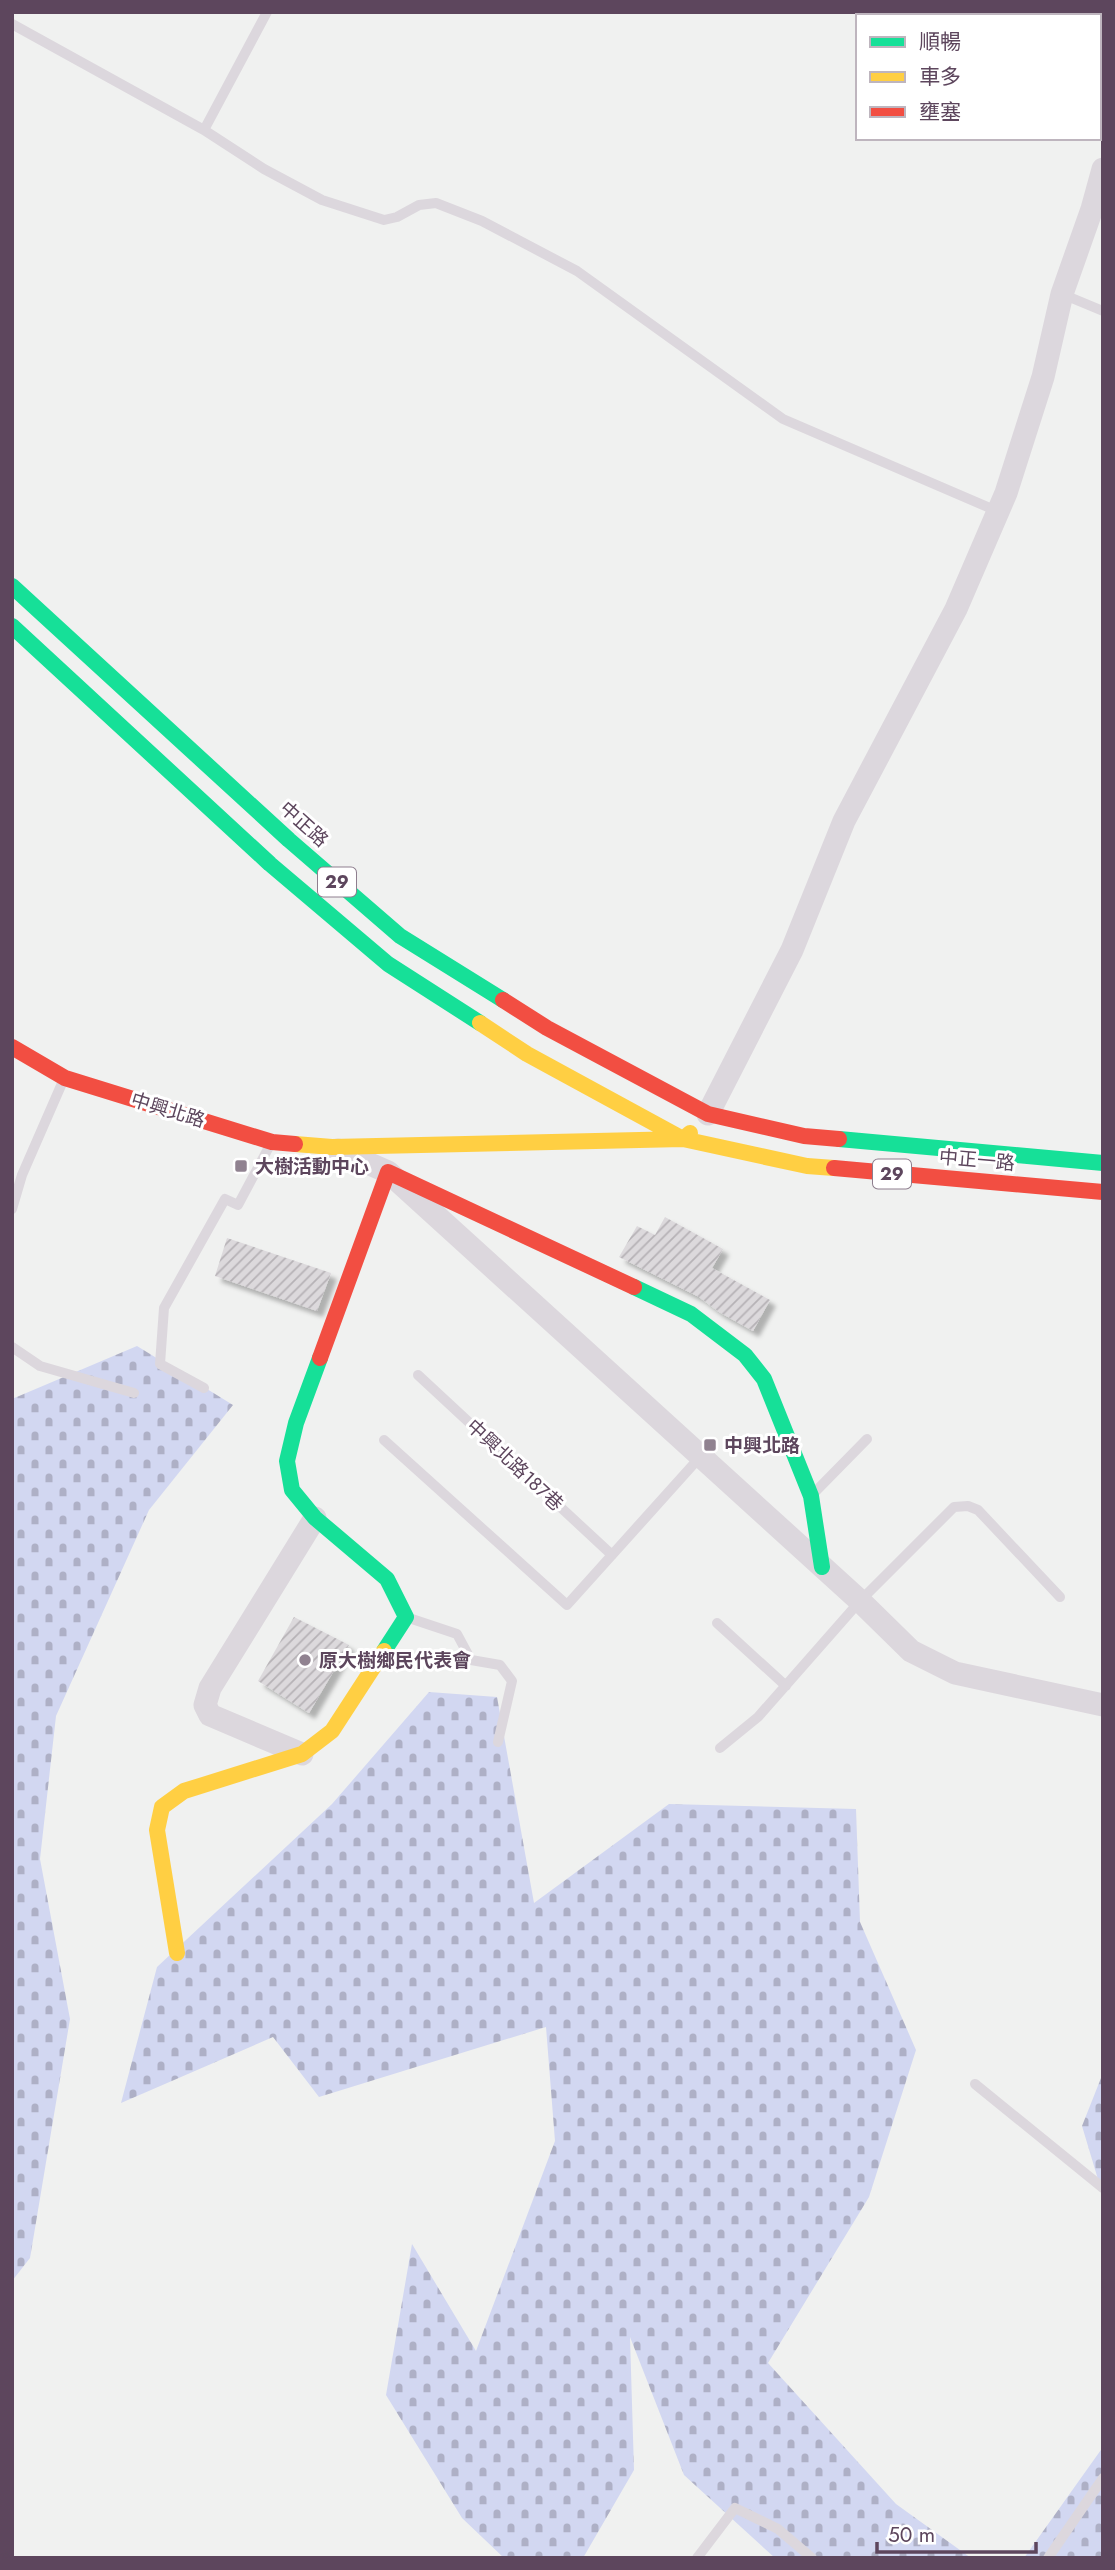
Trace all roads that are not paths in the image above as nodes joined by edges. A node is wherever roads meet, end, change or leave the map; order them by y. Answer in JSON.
{"nodes":[{"id":1,"x":267,"y":12,"type":"edge"},
{"id":2,"x":12,"y":24,"type":"edge"},
{"id":3,"x":204,"y":130,"type":"junction"},
{"id":4,"x":1103,"y":169,"type":"edge"},
{"id":5,"x":1062,"y":294,"type":"junction"},
{"id":6,"x":1103,"y":311,"type":"edge"},
{"id":7,"x":997,"y":511,"type":"junction"},
{"id":8,"x":12,"y":586,"type":"edge"},
{"id":9,"x":12,"y":626,"type":"edge"},
{"id":10,"x":12,"y":1047,"type":"edge"},
{"id":11,"x":65,"y":1078,"type":"junction"},
{"id":12,"x":708,"y":1114,"type":"junction"},
{"id":13,"x":684,"y":1139,"type":"junction"},
{"id":14,"x":272,"y":1142,"type":"junction"},
{"id":15,"x":332,"y":1147,"type":"junction"},
{"id":16,"x":1103,"y":1163,"type":"edge"},
{"id":17,"x":388,"y":1172,"type":"junction"},
{"id":18,"x":1103,"y":1192,"type":"edge"},
{"id":19,"x":12,"y":1209,"type":"edge"},
{"id":20,"x":12,"y":1347,"type":"edge"},
{"id":21,"x":418,"y":1375,"type":"dead end"},
{"id":22,"x":204,"y":1388,"type":"dead end"},
{"id":23,"x":134,"y":1393,"type":"dead end"},
{"id":24,"x":867,"y":1439,"type":"dead end"},
{"id":25,"x":384,"y":1440,"type":"dead end"},
{"id":26,"x":700,"y":1457,"type":"junction"},
{"id":27,"x":811,"y":1496,"type":"junction"},
{"id":28,"x":315,"y":1518,"type":"junction"},
{"id":29,"x":612,"y":1555,"type":"junction"},
{"id":30,"x":822,"y":1567,"type":"junction"},
{"id":31,"x":1060,"y":1597,"type":"dead end"},
{"id":32,"x":860,"y":1601,"type":"junction"},
{"id":33,"x":406,"y":1617,"type":"junction"},
{"id":34,"x":717,"y":1623,"type":"dead end"},
{"id":35,"x":786,"y":1686,"type":"junction"},
{"id":36,"x":1103,"y":1705,"type":"edge"},
{"id":37,"x":498,"y":1742,"type":"dead end"},
{"id":38,"x":720,"y":1748,"type":"dead end"},
{"id":39,"x":302,"y":1754,"type":"junction"},
{"id":40,"x":177,"y":1952,"type":"dead end"},
{"id":41,"x":975,"y":2084,"type":"dead end"},
{"id":42,"x":1103,"y":2188,"type":"edge"},
{"id":43,"x":1103,"y":2478,"type":"edge"},
{"id":44,"x":697,"y":2558,"type":"edge"},
{"id":45,"x":812,"y":2558,"type":"edge"},
{"id":46,"x":1048,"y":2558,"type":"edge"}],
"edges":[{"from":1,"to":3,"type":"lane"},
{"from":2,"to":3,"type":"lane"},
{"from":3,"to":7,"type":"lane"},
{"from":4,"to":5,"type":"street"},
{"from":5,"to":6,"type":"lane"},
{"from":5,"to":7,"type":"street"},
{"from":7,"to":12,"type":"street"},
{"from":8,"to":12,"type":"main road","name":"中正路","number":"29"},
{"from":9,"to":13,"type":"main road","number":"29"},
{"from":10,"to":11,"type":"main road","name":"中興北路"},
{"from":11,"to":14,"type":"main road","name":"中興北路"},
{"from":11,"to":19,"type":"lane"},
{"from":12,"to":13,"type":"main road"},
{"from":12,"to":16,"type":"main road","name":"中正一路","number":"29"},
{"from":13,"to":15,"type":"main road","name":"中興北路"},
{"from":13,"to":18,"type":"main road","name":"中正一路","number":"29"},
{"from":14,"to":15,"type":"main road","name":"中興北路"},
{"from":14,"to":22,"type":"lane"},
{"from":15,"to":17,"type":"street","name":"中興北路"},
{"from":17,"to":26,"type":"street","name":"中興北路"},
{"from":17,"to":27,"type":"main road"},
{"from":17,"to":28,"type":"main road"},
{"from":20,"to":23,"type":"lane"},
{"from":21,"to":29,"type":"lane","name":"中興北路187巷"},
{"from":24,"to":27,"type":"lane"},
{"from":25,"to":29,"type":"lane"},
{"from":26,"to":29,"type":"lane"},
{"from":26,"to":30,"type":"street","name":"中興北路"},
{"from":27,"to":30,"type":"main road"},
{"from":28,"to":33,"type":"main road"},
{"from":28,"to":39,"type":"street"},
{"from":30,"to":32,"type":"street","name":"中興北路"},
{"from":31,"to":32,"type":"lane"},
{"from":32,"to":35,"type":"lane"},
{"from":32,"to":36,"type":"street","name":"中興北路"},
{"from":33,"to":37,"type":"lane"},
{"from":33,"to":39,"type":"main road"},
{"from":34,"to":35,"type":"lane"},
{"from":35,"to":38,"type":"lane"},
{"from":39,"to":40,"type":"main road"},
{"from":41,"to":42,"type":"lane"},
{"from":43,"to":46,"type":"lane"},
{"from":44,"to":45,"type":"lane"}]}
